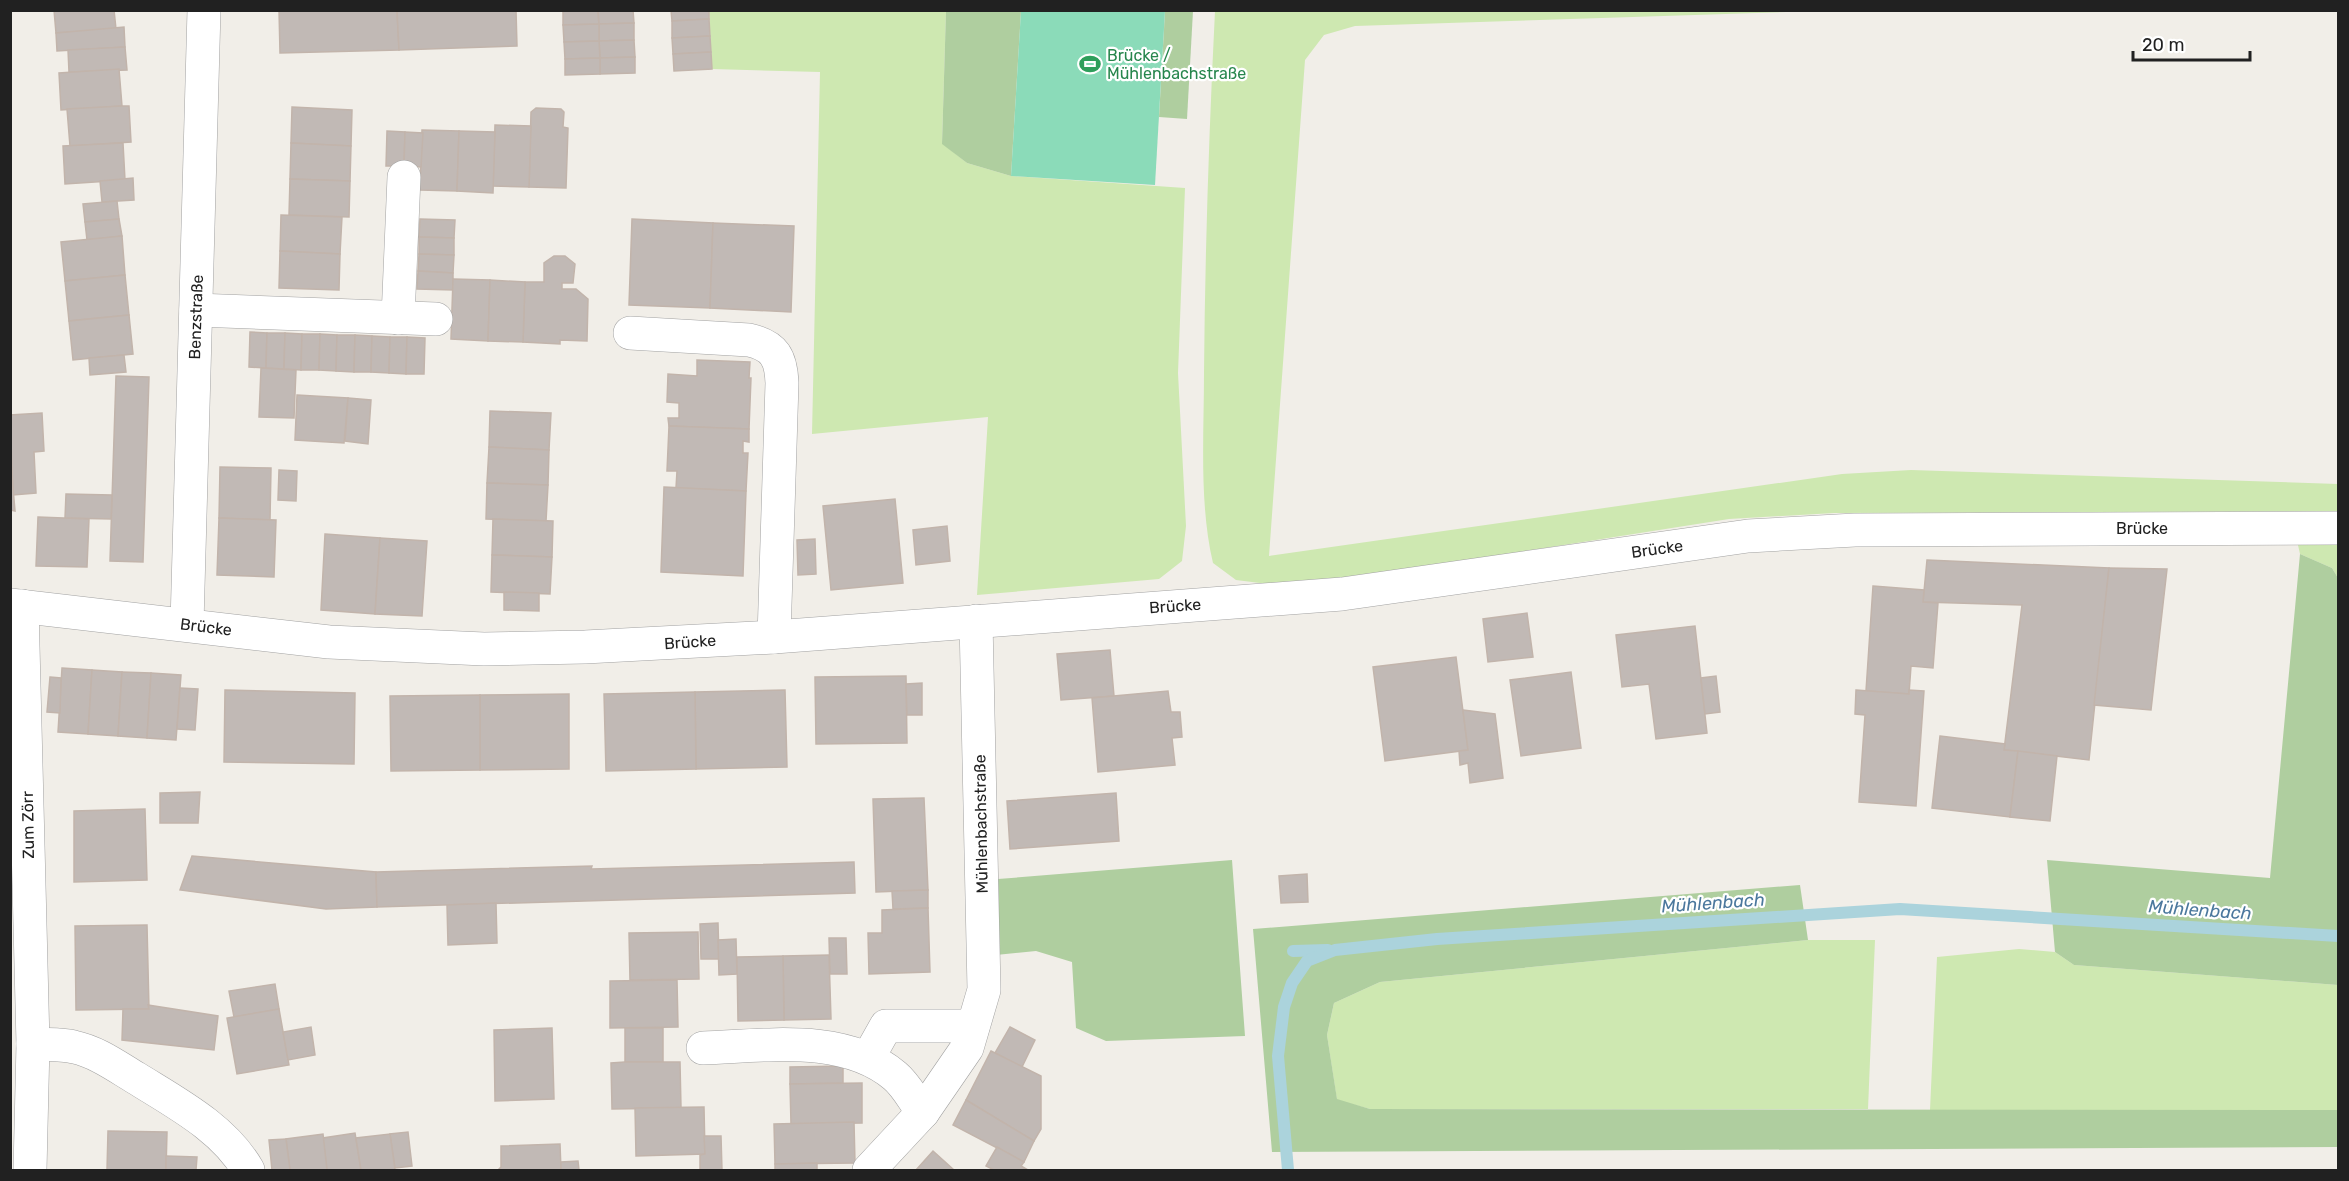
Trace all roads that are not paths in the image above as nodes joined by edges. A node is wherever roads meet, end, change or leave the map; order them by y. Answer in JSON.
{"nodes":[{"id":1,"x":204,"y":10,"type":"edge"},
{"id":2,"x":404,"y":177,"type":"dead end"},
{"id":3,"x":196,"y":310,"type":"junction"},
{"id":4,"x":398,"y":318,"type":"junction"},
{"id":5,"x":436,"y":319,"type":"dead end"},
{"id":6,"x":630,"y":333,"type":"dead end"},
{"id":7,"x":2338,"y":528,"type":"edge"},
{"id":8,"x":16,"y":605,"type":"edge"},
{"id":9,"x":976,"y":621,"type":"junction"},
{"id":10,"x":187,"y":624,"type":"junction"},
{"id":11,"x":774,"y":637,"type":"junction"},
{"id":12,"x":973,"y":1026,"type":"junction"},
{"id":13,"x":33,"y":1044,"type":"junction"},
{"id":14,"x":703,"y":1048,"type":"dead end"},
{"id":15,"x":868,"y":1058,"type":"junction"},
{"id":16,"x":923,"y":1112,"type":"junction"},
{"id":17,"x":30,"y":1170,"type":"edge"},
{"id":18,"x":248,"y":1170,"type":"edge"},
{"id":19,"x":869,"y":1170,"type":"edge"}],
"edges":[{"from":1,"to":3,"type":"street","name":"Benzstraße"},
{"from":2,"to":4,"type":"street"},
{"from":3,"to":4,"type":"street"},
{"from":3,"to":10,"type":"street","name":"Benzstraße"},
{"from":4,"to":5,"type":"street"},
{"from":6,"to":11,"type":"street"},
{"from":7,"to":9,"type":"street","name":"Brücke"},
{"from":8,"to":10,"type":"street","name":"Brücke"},
{"from":8,"to":13,"type":"street","name":"Zum Zörr"},
{"from":9,"to":11,"type":"street","name":"Brücke"},
{"from":9,"to":12,"type":"street","name":"Mühlenbachstraße"},
{"from":10,"to":11,"type":"street","name":"Brücke"},
{"from":12,"to":15,"type":"street"},
{"from":12,"to":16,"type":"street","name":"Mühlenbachstraße"},
{"from":13,"to":17,"type":"street","name":"Zum Zörr"},
{"from":13,"to":18,"type":"street"},
{"from":14,"to":15,"type":"street"},
{"from":15,"to":16,"type":"street"},
{"from":16,"to":19,"type":"street","name":"Mühlenbachstraße"}]}
